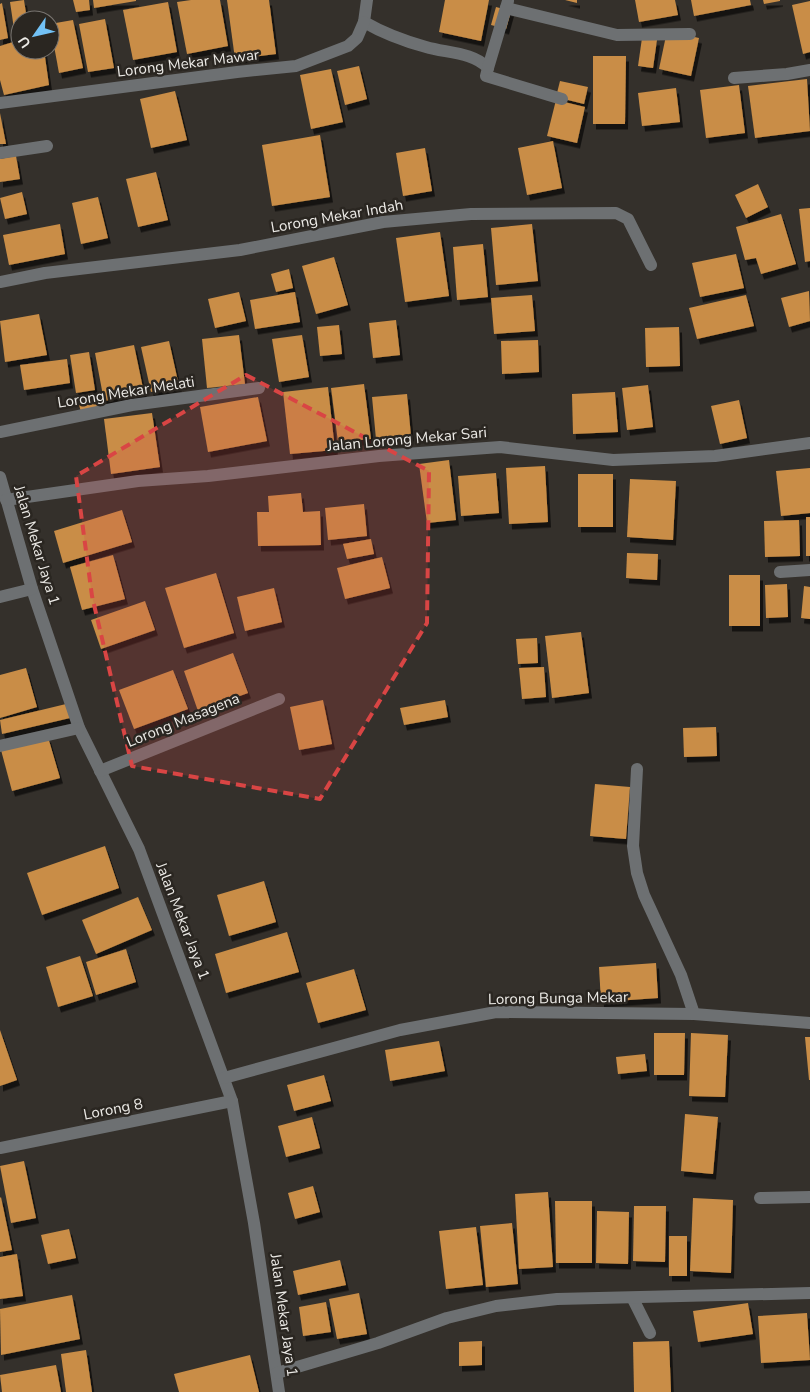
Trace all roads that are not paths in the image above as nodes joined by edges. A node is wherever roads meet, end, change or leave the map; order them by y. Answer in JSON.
{"nodes":[{"id":1,"x":367,"y":0,"type":"edge"},
{"id":2,"x":507,"y":4,"type":"edge"},
{"id":3,"x":364,"y":22,"type":"junction"},
{"id":4,"x":690,"y":34,"type":"dead end"},
{"id":5,"x":488,"y":68,"type":"junction"},
{"id":6,"x":810,"y":70,"type":"edge"},
{"id":7,"x":734,"y":78,"type":"dead end"},
{"id":8,"x":562,"y":99,"type":"dead end"},
{"id":9,"x":0,"y":104,"type":"edge"},
{"id":10,"x":48,"y":146,"type":"dead end"},
{"id":11,"x":0,"y":154,"type":"edge"},
{"id":12,"x":652,"y":265,"type":"dead end"},
{"id":13,"x":0,"y":282,"type":"edge"},
{"id":14,"x":259,"y":388,"type":"dead end"},
{"id":15,"x":0,"y":432,"type":"edge"},
{"id":16,"x":810,"y":443,"type":"edge"},
{"id":17,"x":0,"y":478,"type":"edge"},
{"id":18,"x":6,"y":500,"type":"junction"},
{"id":19,"x":810,"y":570,"type":"edge"},
{"id":20,"x":780,"y":572,"type":"dead end"},
{"id":21,"x":32,"y":589,"type":"junction"},
{"id":22,"x":0,"y":596,"type":"edge"},
{"id":23,"x":279,"y":699,"type":"dead end"},
{"id":24,"x":79,"y":728,"type":"junction"},
{"id":25,"x":0,"y":746,"type":"edge"},
{"id":26,"x":637,"y":769,"type":"dead end"},
{"id":27,"x":100,"y":771,"type":"junction"},
{"id":28,"x":694,"y":1014,"type":"junction"},
{"id":29,"x":810,"y":1023,"type":"edge"},
{"id":30,"x":224,"y":1078,"type":"junction"},
{"id":31,"x":232,"y":1101,"type":"junction"},
{"id":32,"x":0,"y":1148,"type":"edge"},
{"id":33,"x":810,"y":1197,"type":"edge"},
{"id":34,"x":760,"y":1198,"type":"dead end"},
{"id":35,"x":810,"y":1293,"type":"edge"},
{"id":36,"x":633,"y":1298,"type":"junction"},
{"id":37,"x":650,"y":1333,"type":"dead end"},
{"id":38,"x":277,"y":1372,"type":"junction"},
{"id":39,"x":279,"y":1392,"type":"edge"}],
"edges":[{"from":1,"to":3,"type":"street"},
{"from":2,"to":4,"type":"street"},
{"from":2,"to":5,"type":"street"},
{"from":3,"to":5,"type":"street"},
{"from":3,"to":9,"type":"street","name":"Lorong Mekar Mawar"},
{"from":5,"to":8,"type":"street"},
{"from":6,"to":7,"type":"street"},
{"from":10,"to":11,"type":"street"},
{"from":12,"to":13,"type":"street","name":"Lorong Mekar Indah"},
{"from":14,"to":15,"type":"street","name":"Lorong Mekar Melati"},
{"from":16,"to":18,"type":"street","name":"Jalan Lorong Mekar Sari"},
{"from":17,"to":18,"type":"street","name":"Jalan Mekar Jaya 1"},
{"from":18,"to":21,"type":"street","name":"Jalan Mekar Jaya 1"},
{"from":19,"to":20,"type":"street"},
{"from":21,"to":22,"type":"street"},
{"from":21,"to":24,"type":"street","name":"Jalan Mekar Jaya 1"},
{"from":23,"to":27,"type":"street","name":"Lorong Masagena"},
{"from":24,"to":25,"type":"street"},
{"from":24,"to":27,"type":"street","name":"Jalan Mekar Jaya 1"},
{"from":26,"to":28,"type":"street"},
{"from":27,"to":30,"type":"street","name":"Jalan Mekar Jaya 1"},
{"from":28,"to":29,"type":"street","name":"Lorong Bunga Mekar"},
{"from":28,"to":30,"type":"street","name":"Lorong Bunga Mekar"},
{"from":30,"to":31,"type":"street","name":"Jalan Mekar Jaya 1"},
{"from":31,"to":32,"type":"street","name":"Lorong 8"},
{"from":31,"to":38,"type":"street","name":"Jalan Mekar Jaya 1"},
{"from":33,"to":34,"type":"street"},
{"from":35,"to":36,"type":"street"},
{"from":36,"to":37,"type":"street"},
{"from":36,"to":38,"type":"street"},
{"from":38,"to":39,"type":"street","name":"Jalan Mekar Jaya 1"}]}
